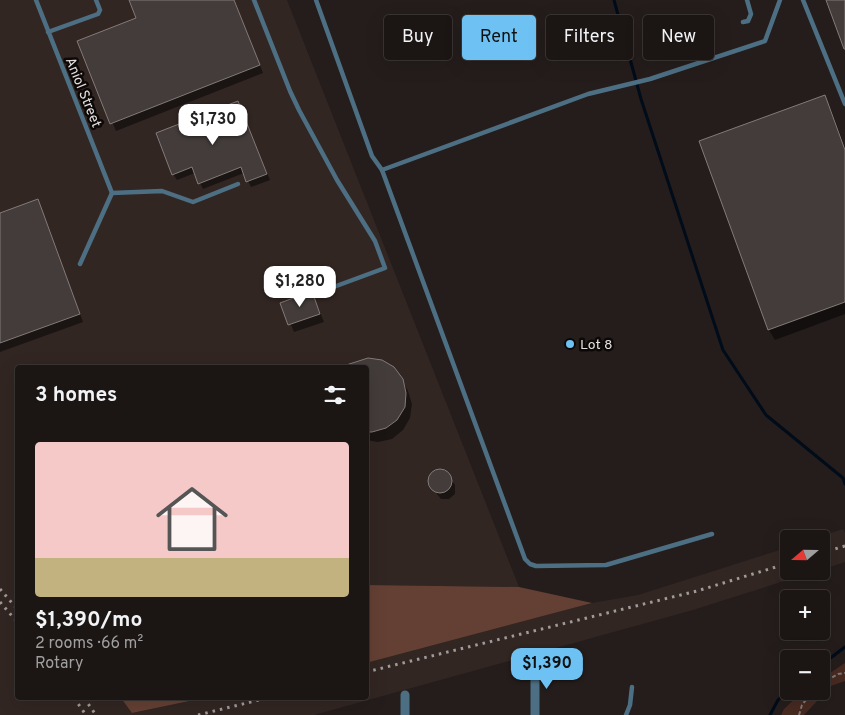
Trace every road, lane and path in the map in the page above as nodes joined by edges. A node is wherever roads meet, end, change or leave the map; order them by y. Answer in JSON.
{"nodes":[{"id":1,"x":36,"y":0,"type":"edge"},
{"id":2,"x":96,"y":0,"type":"edge"},
{"id":3,"x":254,"y":0,"type":"edge"},
{"id":4,"x":316,"y":0,"type":"edge"},
{"id":5,"x":747,"y":0,"type":"edge"},
{"id":6,"x":780,"y":0,"type":"edge"},
{"id":7,"x":803,"y":0,"type":"edge"},
{"id":8,"x":743,"y":22,"type":"dead end"},
{"id":9,"x":48,"y":32,"type":"junction"},
{"id":10,"x":845,"y":104,"type":"edge"},
{"id":11,"x":382,"y":170,"type":"junction"},
{"id":12,"x":238,"y":184,"type":"dead end"},
{"id":13,"x":112,"y":193,"type":"junction"},
{"id":14,"x":80,"y":264,"type":"dead end"},
{"id":15,"x":320,"y":292,"type":"dead end"},
{"id":16,"x":712,"y":534,"type":"dead end"},
{"id":17,"x":535,"y":665,"type":"dead end"},
{"id":18,"x":845,"y":673,"type":"edge"},
{"id":19,"x":830,"y":679,"type":"edge"},
{"id":20,"x":632,"y":686,"type":"dead end"},
{"id":21,"x":405,"y":695,"type":"dead end"},
{"id":22,"x":806,"y":700,"type":"edge"},
{"id":23,"x":405,"y":715,"type":"edge"},
{"id":24,"x":535,"y":715,"type":"edge"},
{"id":25,"x":626,"y":715,"type":"edge"},
{"id":26,"x":799,"y":715,"type":"edge"}],
"edges":[{"from":1,"to":9,"type":"lane","name":"Aniol Street"},
{"from":2,"to":9,"type":"lane"},
{"from":3,"to":15,"type":"lane"},
{"from":4,"to":11,"type":"lane"},
{"from":5,"to":8,"type":"lane"},
{"from":6,"to":11,"type":"lane"},
{"from":7,"to":10,"type":"lane"},
{"from":9,"to":13,"type":"lane","name":"Aniol Street"},
{"from":11,"to":16,"type":"lane"},
{"from":12,"to":13,"type":"lane"},
{"from":13,"to":14,"type":"lane"},
{"from":17,"to":24,"type":"street"},
{"from":18,"to":19,"type":"path"},
{"from":20,"to":25,"type":"lane"},
{"from":21,"to":23,"type":"street"},
{"from":22,"to":26,"type":"path"}]}
